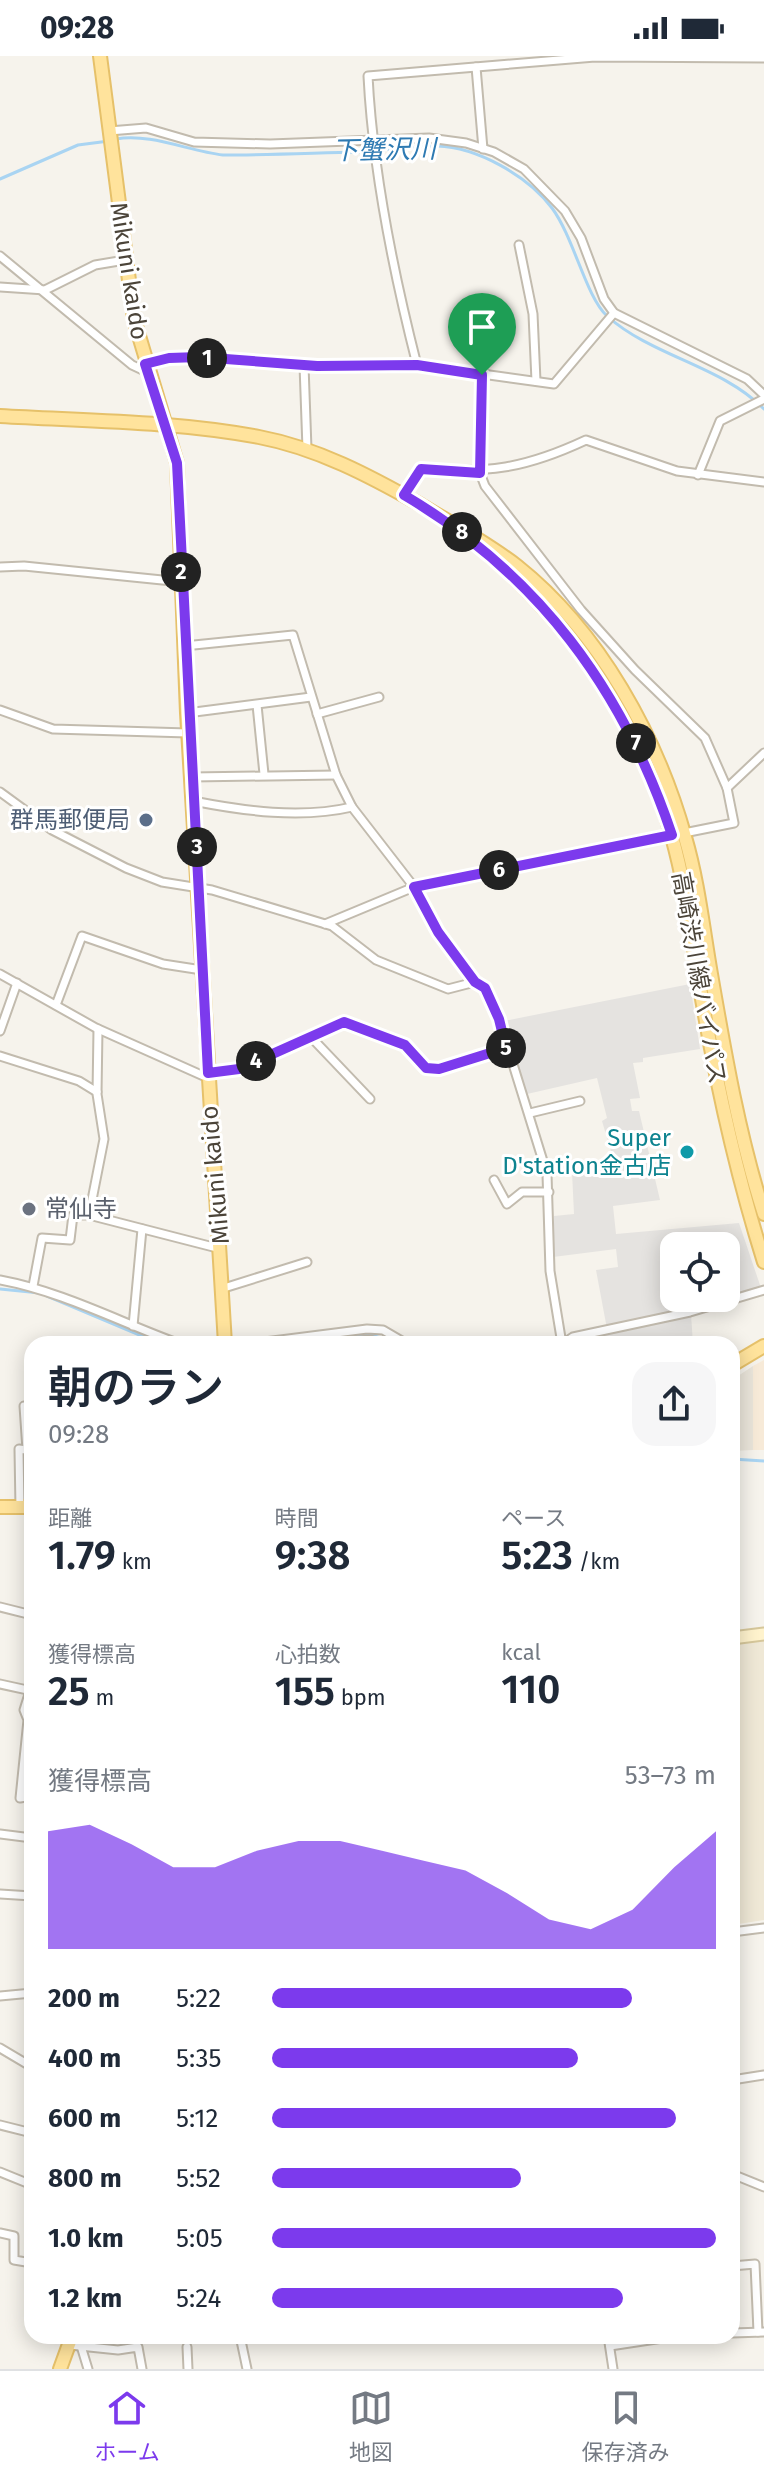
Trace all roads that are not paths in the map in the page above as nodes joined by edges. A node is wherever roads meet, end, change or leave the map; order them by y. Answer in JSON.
{"nodes":[{"id":1,"x":100,"y":56,"type":"edge"},
{"id":2,"x":764,"y":58,"type":"edge"},
{"id":3,"x":476,"y":67,"type":"junction"},
{"id":4,"x":109,"y":131,"type":"junction"},
{"id":5,"x":372,"y":142,"type":"junction"},
{"id":6,"x":483,"y":149,"type":"junction"},
{"id":7,"x":519,"y":245,"type":"dead end"},
{"id":8,"x":0,"y":256,"type":"edge"},
{"id":9,"x":125,"y":260,"type":"junction"},
{"id":10,"x":0,"y":287,"type":"edge"},
{"id":11,"x":45,"y":290,"type":"junction"},
{"id":12,"x":614,"y":313,"type":"junction"},
{"id":13,"x":304,"y":365,"type":"junction"},
{"id":14,"x":417,"y":365,"type":"junction"},
{"id":15,"x":146,"y":368,"type":"junction"},
{"id":16,"x":482,"y":375,"type":"junction"},
{"id":17,"x":536,"y":381,"type":"junction"},
{"id":18,"x":764,"y":397,"type":"edge"},
{"id":19,"x":0,"y":416,"type":"edge"},
{"id":20,"x":167,"y":425,"type":"junction"},
{"id":21,"x":307,"y":449,"type":"junction"},
{"id":22,"x":480,"y":473,"type":"junction"},
{"id":23,"x":698,"y":475,"type":"junction"},
{"id":24,"x":764,"y":482,"type":"edge"},
{"id":25,"x":404,"y":495,"type":"junction"},
{"id":26,"x":0,"y":567,"type":"edge"},
{"id":27,"x":182,"y":582,"type":"junction"},
{"id":28,"x":184,"y":646,"type":"junction"},
{"id":29,"x":311,"y":697,"type":"junction"},
{"id":30,"x":379,"y":697,"type":"dead end"},
{"id":31,"x":257,"y":705,"type":"junction"},
{"id":32,"x":0,"y":710,"type":"edge"},
{"id":33,"x":187,"y":713,"type":"junction"},
{"id":34,"x":317,"y":714,"type":"junction"},
{"id":35,"x":188,"y":733,"type":"junction"},
{"id":36,"x":764,"y":753,"type":"edge"},
{"id":37,"x":264,"y":774,"type":"junction"},
{"id":38,"x":336,"y":775,"type":"junction"},
{"id":39,"x":192,"y":777,"type":"junction"},
{"id":40,"x":727,"y":788,"type":"junction"},
{"id":41,"x":0,"y":792,"type":"edge"},
{"id":42,"x":193,"y":801,"type":"junction"},
{"id":43,"x":352,"y":807,"type":"junction"},
{"id":44,"x":678,"y":834,"type":"junction"},
{"id":45,"x":414,"y":887,"type":"junction"},
{"id":46,"x":200,"y":889,"type":"junction"},
{"id":47,"x":325,"y":924,"type":"junction"},
{"id":48,"x":202,"y":970,"type":"junction"},
{"id":49,"x":0,"y":974,"type":"edge"},
{"id":50,"x":475,"y":982,"type":"junction"},
{"id":51,"x":17,"y":983,"type":"junction"},
{"id":52,"x":56,"y":1005,"type":"junction"},
{"id":53,"x":98,"y":1029,"type":"junction"},
{"id":54,"x":0,"y":1031,"type":"edge"},
{"id":55,"x":310,"y":1036,"type":"junction"},
{"id":56,"x":506,"y":1048,"type":"junction"},
{"id":57,"x":0,"y":1056,"type":"edge"},
{"id":58,"x":208,"y":1075,"type":"junction"},
{"id":59,"x":97,"y":1092,"type":"junction"},
{"id":60,"x":370,"y":1099,"type":"dead end"},
{"id":61,"x":580,"y":1101,"type":"dead end"},
{"id":62,"x":530,"y":1113,"type":"junction"},
{"id":63,"x":494,"y":1180,"type":"dead end"},
{"id":64,"x":549,"y":1192,"type":"junction"},
{"id":65,"x":764,"y":1214,"type":"edge"},
{"id":66,"x":89,"y":1215,"type":"junction"},
{"id":67,"x":142,"y":1229,"type":"junction"},
{"id":68,"x":221,"y":1249,"type":"junction"},
{"id":69,"x":307,"y":1262,"type":"dead end"},
{"id":70,"x":764,"y":1262,"type":"edge"},
{"id":71,"x":0,"y":1280,"type":"edge"},
{"id":72,"x":33,"y":1286,"type":"junction"},
{"id":73,"x":224,"y":1288,"type":"junction"},
{"id":74,"x":764,"y":1290,"type":"edge"},
{"id":75,"x":133,"y":1326,"type":"junction"},
{"id":76,"x":159,"y":1336,"type":"edge"},
{"id":77,"x":225,"y":1336,"type":"edge"},
{"id":78,"x":312,"y":1336,"type":"edge"},
{"id":79,"x":393,"y":1336,"type":"edge"},
{"id":80,"x":562,"y":1336,"type":"edge"},
{"id":81,"x":578,"y":1336,"type":"edge"},
{"id":82,"x":764,"y":1346,"type":"edge"},
{"id":83,"x":740,"y":1360,"type":"edge"},
{"id":84,"x":24,"y":1450,"type":"edge"},
{"id":85,"x":24,"y":1490,"type":"edge"},
{"id":86,"x":0,"y":1507,"type":"edge"},
{"id":87,"x":24,"y":1507,"type":"edge"},
{"id":88,"x":0,"y":1607,"type":"edge"},
{"id":89,"x":24,"y":1613,"type":"edge"},
{"id":90,"x":764,"y":1634,"type":"edge"},
{"id":91,"x":740,"y":1637,"type":"edge"},
{"id":92,"x":0,"y":1684,"type":"edge"},
{"id":93,"x":24,"y":1689,"type":"edge"},
{"id":94,"x":24,"y":1779,"type":"edge"},
{"id":95,"x":24,"y":1797,"type":"edge"},
{"id":96,"x":0,"y":1834,"type":"edge"},
{"id":97,"x":24,"y":1837,"type":"edge"},
{"id":98,"x":0,"y":1894,"type":"edge"},
{"id":99,"x":24,"y":1896,"type":"edge"},
{"id":100,"x":764,"y":1928,"type":"edge"},
{"id":101,"x":740,"y":1931,"type":"edge"},
{"id":102,"x":24,"y":1994,"type":"edge"},
{"id":103,"x":0,"y":1996,"type":"edge"},
{"id":104,"x":0,"y":2048,"type":"edge"},
{"id":105,"x":24,"y":2062,"type":"edge"},
{"id":106,"x":764,"y":2075,"type":"edge"},
{"id":107,"x":740,"y":2079,"type":"edge"},
{"id":108,"x":0,"y":2125,"type":"edge"},
{"id":109,"x":24,"y":2131,"type":"edge"},
{"id":110,"x":0,"y":2172,"type":"edge"},
{"id":111,"x":740,"y":2177,"type":"edge"},
{"id":112,"x":24,"y":2182,"type":"edge"},
{"id":113,"x":764,"y":2187,"type":"edge"},
{"id":114,"x":0,"y":2233,"type":"edge"},
{"id":115,"x":24,"y":2262,"type":"edge"},
{"id":116,"x":740,"y":2265,"type":"edge"},
{"id":117,"x":761,"y":2332,"type":"edge"},
{"id":118,"x":740,"y":2333,"type":"edge"},
{"id":119,"x":73,"y":2344,"type":"edge"},
{"id":120,"x":75,"y":2344,"type":"edge"},
{"id":121,"x":85,"y":2344,"type":"edge"},
{"id":122,"x":242,"y":2344,"type":"edge"},
{"id":123,"x":623,"y":2344,"type":"edge"},
{"id":124,"x":610,"y":2346,"type":"joint"},
{"id":125,"x":187,"y":2347,"type":"dead end"},
{"id":126,"x":60,"y":2369,"type":"edge"},
{"id":127,"x":88,"y":2369,"type":"edge"},
{"id":128,"x":142,"y":2369,"type":"edge"},
{"id":129,"x":188,"y":2369,"type":"edge"},
{"id":130,"x":247,"y":2369,"type":"edge"},
{"id":131,"x":613,"y":2369,"type":"edge"}],
"edges":[{"from":1,"to":4,"type":"main road","name":"Mikuni kaido"},
{"from":2,"to":3,"type":"street"},
{"from":3,"to":5,"type":"street"},
{"from":3,"to":6,"type":"street"},
{"from":4,"to":5,"type":"street"},
{"from":4,"to":9,"type":"main road","name":"Mikuni kaido"},
{"from":5,"to":6,"type":"street"},
{"from":5,"to":14,"type":"street"},
{"from":6,"to":12,"type":"street"},
{"from":7,"to":17,"type":"street"},
{"from":8,"to":11,"type":"street"},
{"from":9,"to":11,"type":"street"},
{"from":9,"to":15,"type":"main road","name":"Mikuni kaido"},
{"from":10,"to":11,"type":"street"},
{"from":11,"to":15,"type":"street"},
{"from":12,"to":17,"type":"street"},
{"from":12,"to":18,"type":"street"},
{"from":13,"to":14,"type":"street"},
{"from":13,"to":15,"type":"street"},
{"from":13,"to":21,"type":"street"},
{"from":14,"to":16,"type":"street"},
{"from":15,"to":20,"type":"main road","name":"Mikuni kaido"},
{"from":16,"to":17,"type":"street"},
{"from":16,"to":22,"type":"street"},
{"from":18,"to":23,"type":"street"},
{"from":19,"to":20,"type":"main road","name":"高崎渋川線バイパス"},
{"from":20,"to":21,"type":"main road","name":"高崎渋川線バイパス"},
{"from":20,"to":27,"type":"main road","name":"Mikuni kaido"},
{"from":21,"to":25,"type":"main road","name":"高崎渋川線バイパス"},
{"from":22,"to":23,"type":"street"},
{"from":22,"to":25,"type":"street"},
{"from":22,"to":40,"type":"street"},
{"from":23,"to":24,"type":"street"},
{"from":25,"to":44,"type":"main road","name":"高崎渋川線バイパス"},
{"from":26,"to":27,"type":"street"},
{"from":27,"to":28,"type":"main road","name":"Mikuni kaido"},
{"from":28,"to":29,"type":"street"},
{"from":28,"to":33,"type":"main road","name":"Mikuni kaido"},
{"from":29,"to":31,"type":"street"},
{"from":29,"to":34,"type":"street"},
{"from":30,"to":34,"type":"street"},
{"from":31,"to":33,"type":"street"},
{"from":31,"to":37,"type":"street"},
{"from":32,"to":35,"type":"street"},
{"from":33,"to":35,"type":"main road","name":"Mikuni kaido"},
{"from":34,"to":38,"type":"street"},
{"from":35,"to":39,"type":"main road","name":"Mikuni kaido"},
{"from":36,"to":40,"type":"street"},
{"from":37,"to":38,"type":"street"},
{"from":37,"to":39,"type":"street"},
{"from":38,"to":43,"type":"street"},
{"from":39,"to":42,"type":"main road","name":"Mikuni kaido"},
{"from":40,"to":44,"type":"street"},
{"from":41,"to":46,"type":"street"},
{"from":42,"to":43,"type":"street"},
{"from":42,"to":46,"type":"main road","name":"Mikuni kaido"},
{"from":43,"to":45,"type":"street"},
{"from":44,"to":45,"type":"street"},
{"from":44,"to":65,"type":"main road","name":"高崎渋川線バイパス"},
{"from":44,"to":70,"type":"main road","name":"高崎渋川線バイパス"},
{"from":45,"to":47,"type":"street"},
{"from":45,"to":50,"type":"street"},
{"from":46,"to":47,"type":"street"},
{"from":46,"to":48,"type":"main road","name":"Mikuni kaido"},
{"from":47,"to":50,"type":"street"},
{"from":48,"to":52,"type":"street"},
{"from":48,"to":58,"type":"main road","name":"Mikuni kaido"},
{"from":49,"to":51,"type":"street"},
{"from":50,"to":56,"type":"street"},
{"from":51,"to":52,"type":"street"},
{"from":51,"to":54,"type":"street"},
{"from":52,"to":53,"type":"street"},
{"from":53,"to":58,"type":"street"},
{"from":53,"to":59,"type":"street"},
{"from":55,"to":56,"type":"street"},
{"from":55,"to":58,"type":"street"},
{"from":55,"to":60,"type":"street"},
{"from":56,"to":62,"type":"street"},
{"from":57,"to":59,"type":"street"},
{"from":58,"to":68,"type":"main road","name":"Mikuni kaido"},
{"from":59,"to":66,"type":"street"},
{"from":61,"to":62,"type":"street"},
{"from":62,"to":64,"type":"street"},
{"from":63,"to":64,"type":"street"},
{"from":64,"to":80,"type":"street"},
{"from":66,"to":67,"type":"street"},
{"from":66,"to":72,"type":"street"},
{"from":67,"to":68,"type":"street"},
{"from":67,"to":75,"type":"street"},
{"from":68,"to":73,"type":"main road","name":"Mikuni kaido"},
{"from":69,"to":73,"type":"street"},
{"from":71,"to":72,"type":"street"},
{"from":72,"to":75,"type":"street"},
{"from":73,"to":77,"type":"main road","name":"Mikuni kaido"},
{"from":74,"to":81,"type":"street"},
{"from":75,"to":76,"type":"street"},
{"from":78,"to":79,"type":"street"},
{"from":82,"to":83,"type":"main road"},
{"from":84,"to":85,"type":"street"},
{"from":86,"to":87,"type":"main road"},
{"from":88,"to":89,"type":"street"},
{"from":90,"to":91,"type":"street"},
{"from":92,"to":93,"type":"street"},
{"from":94,"to":95,"type":"street"},
{"from":96,"to":97,"type":"street"},
{"from":98,"to":99,"type":"street"},
{"from":100,"to":101,"type":"street"},
{"from":102,"to":103,"type":"street"},
{"from":104,"to":105,"type":"street"},
{"from":106,"to":107,"type":"street"},
{"from":108,"to":109,"type":"street"},
{"from":110,"to":112,"type":"street"},
{"from":111,"to":113,"type":"street"},
{"from":114,"to":115,"type":"street"},
{"from":116,"to":117,"type":"street"},
{"from":117,"to":118,"type":"street"},
{"from":119,"to":126,"type":"main road"},
{"from":120,"to":127,"type":"street"},
{"from":121,"to":128,"type":"street"},
{"from":122,"to":130,"type":"street"},
{"from":123,"to":124,"type":"street"},
{"from":124,"to":131,"type":"street"},
{"from":125,"to":129,"type":"street"}]}
